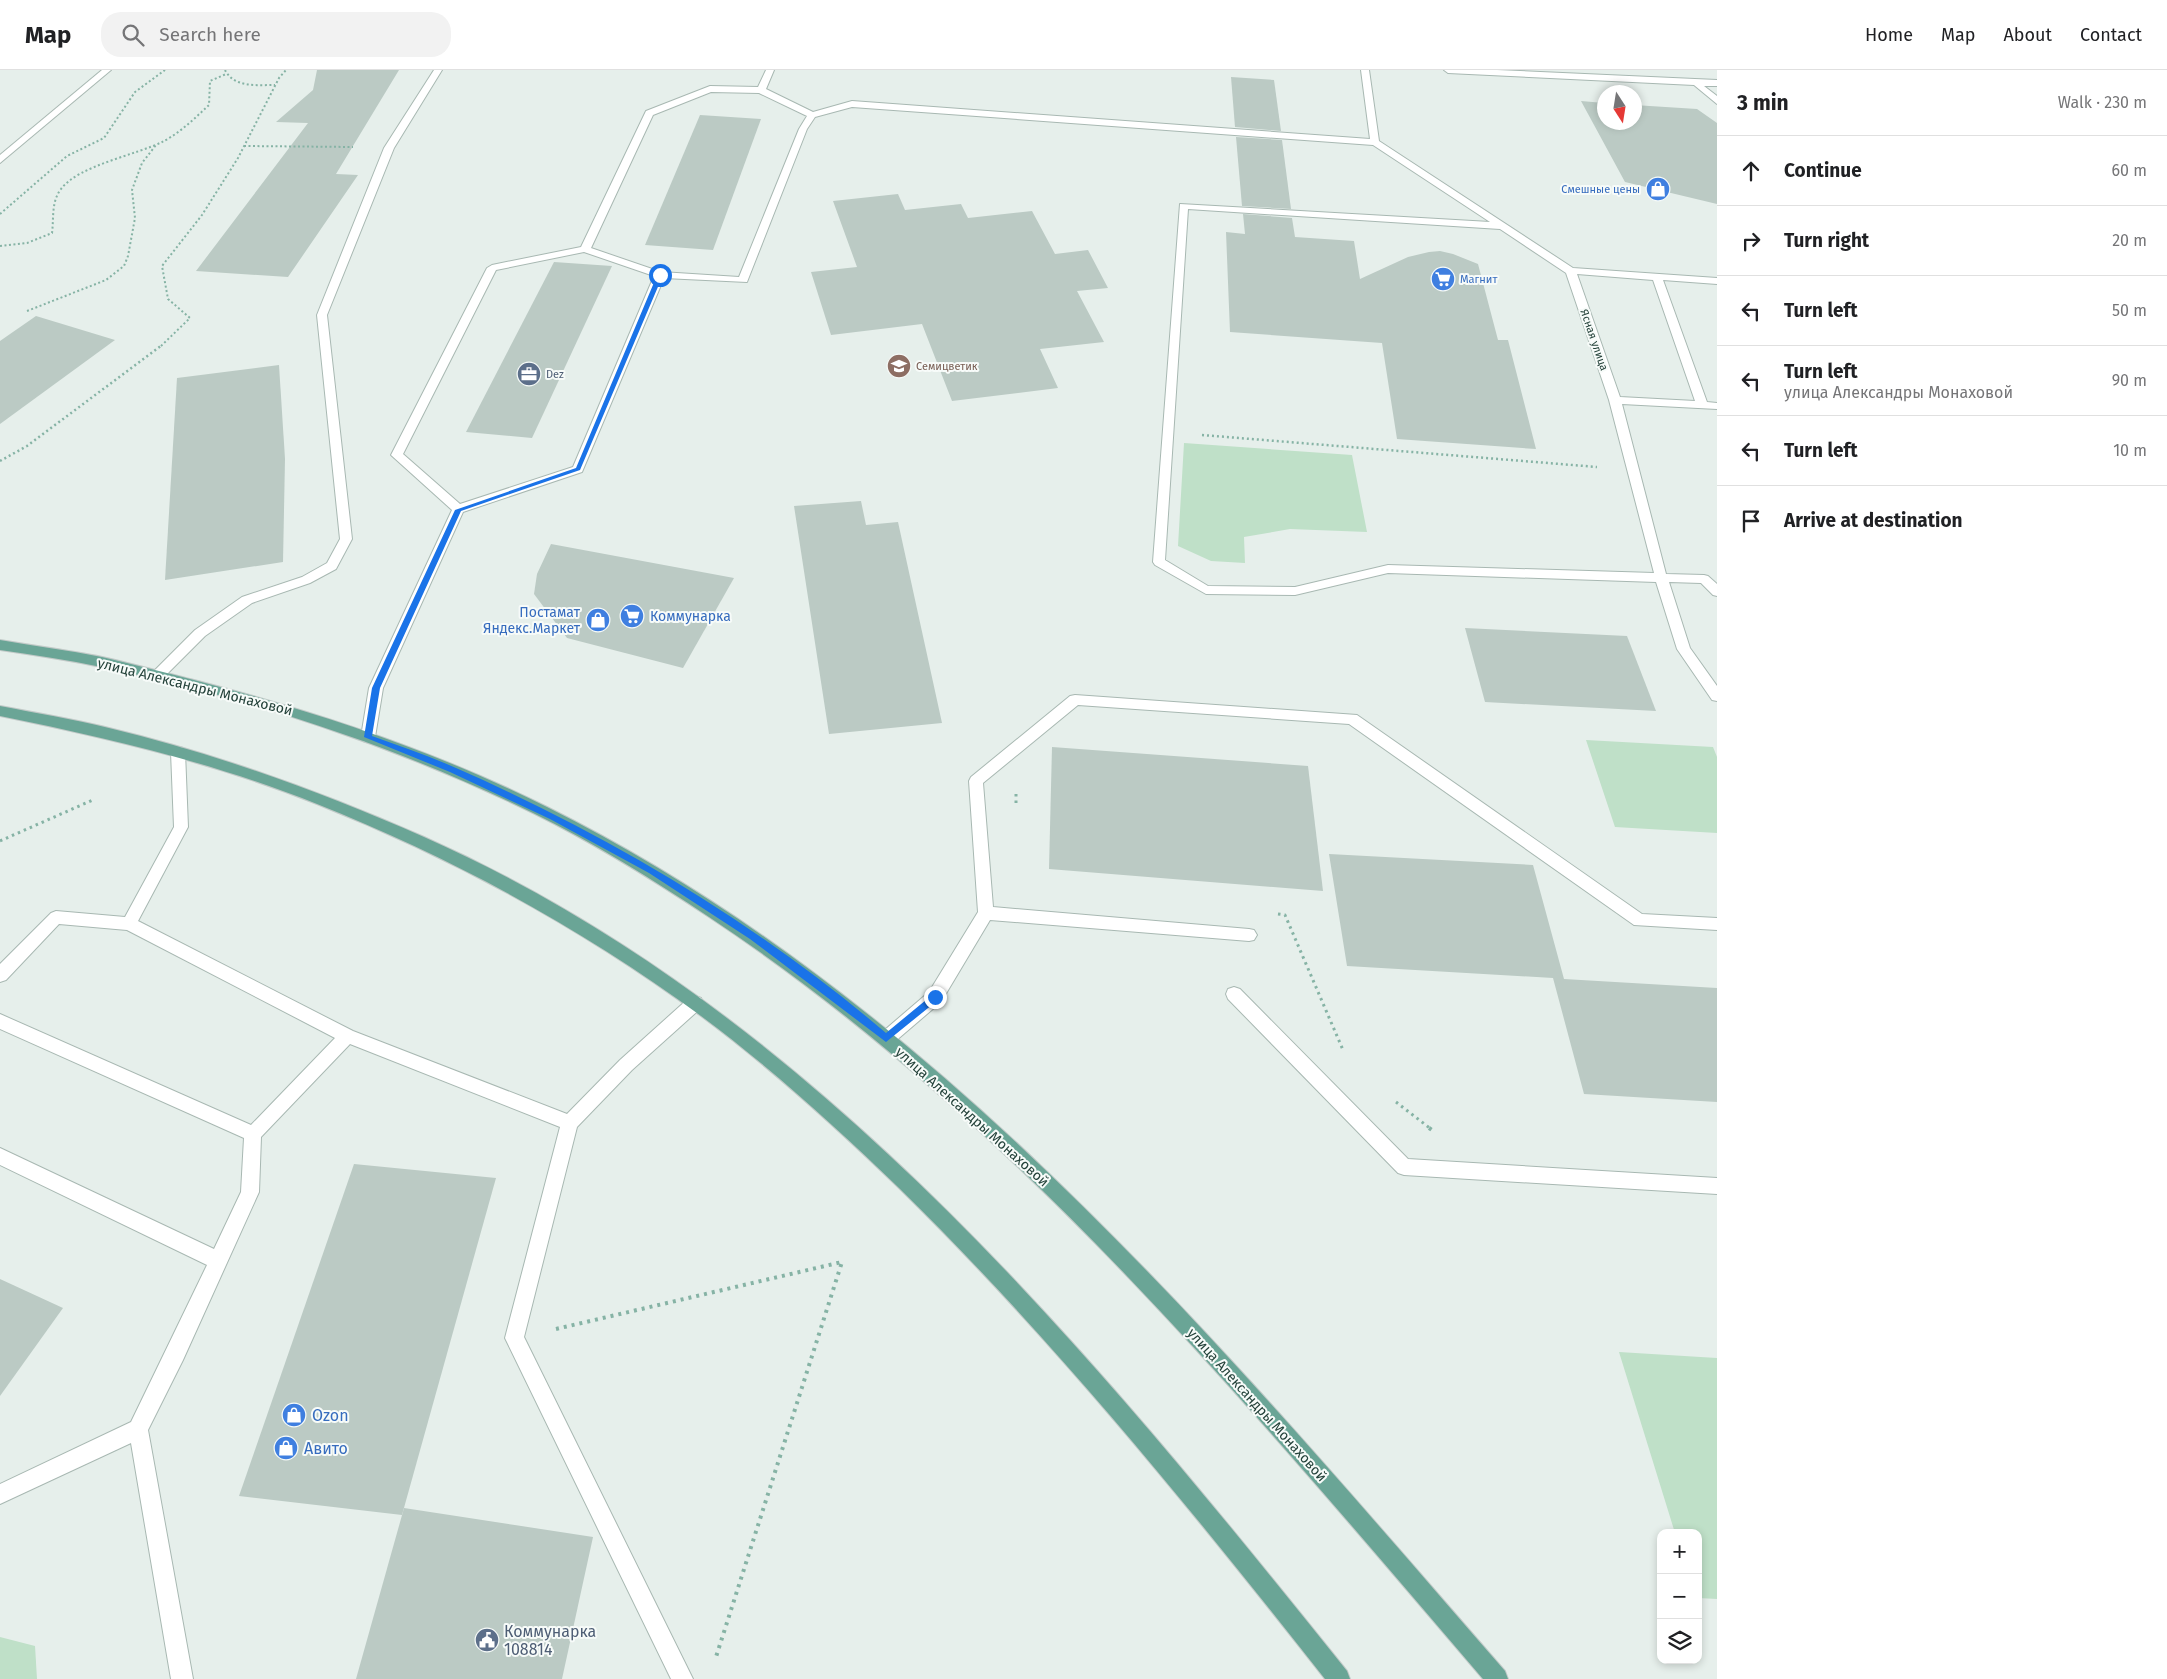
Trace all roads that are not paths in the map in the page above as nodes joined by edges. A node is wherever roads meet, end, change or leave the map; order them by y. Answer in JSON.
{"nodes":[{"id":1,"x":108,"y":70,"type":"edge"},
{"id":2,"x":438,"y":70,"type":"edge"},
{"id":3,"x":770,"y":70,"type":"edge"},
{"id":4,"x":1365,"y":70,"type":"edge"},
{"id":5,"x":1448,"y":70,"type":"edge"},
{"id":6,"x":1696,"y":83,"type":"junction"},
{"id":7,"x":1717,"y":83,"type":"edge"},
{"id":8,"x":761,"y":90,"type":"junction"},
{"id":9,"x":1717,"y":101,"type":"edge"},
{"id":10,"x":812,"y":115,"type":"junction"},
{"id":11,"x":1375,"y":142,"type":"junction"},
{"id":12,"x":0,"y":160,"type":"edge"},
{"id":13,"x":1504,"y":226,"type":"junction"},
{"id":14,"x":585,"y":249,"type":"junction"},
{"id":15,"x":1571,"y":272,"type":"junction"},
{"id":16,"x":660,"y":275,"type":"junction"},
{"id":17,"x":1656,"y":277,"type":"junction"},
{"id":18,"x":1717,"y":281,"type":"edge"},
{"id":19,"x":1615,"y":400,"type":"junction"},
{"id":20,"x":1702,"y":405,"type":"junction"},
{"id":21,"x":1717,"y":406,"type":"edge"},
{"id":22,"x":458,"y":510,"type":"junction"},
{"id":23,"x":1661,"y":577,"type":"junction"},
{"id":24,"x":1717,"y":592,"type":"edge"},
{"id":25,"x":0,"y":646,"type":"edge"},
{"id":26,"x":158,"y":676,"type":"junction"},
{"id":27,"x":1717,"y":696,"type":"edge"},
{"id":28,"x":0,"y":711,"type":"edge"},
{"id":29,"x":368,"y":737,"type":"junction"},
{"id":30,"x":178,"y":752,"type":"junction"},
{"id":31,"x":986,"y":913,"type":"junction"},
{"id":32,"x":129,"y":924,"type":"junction"},
{"id":33,"x":1717,"y":924,"type":"edge"},
{"id":34,"x":1249,"y":935,"type":"dead end"},
{"id":35,"x":0,"y":975,"type":"edge"},
{"id":36,"x":1234,"y":994,"type":"dead end"},
{"id":37,"x":695,"y":1004,"type":"junction"},
{"id":38,"x":0,"y":1021,"type":"edge"},
{"id":39,"x":347,"y":1036,"type":"junction"},
{"id":40,"x":886,"y":1038,"type":"junction"},
{"id":41,"x":570,"y":1123,"type":"junction"},
{"id":42,"x":253,"y":1134,"type":"junction"},
{"id":43,"x":0,"y":1156,"type":"edge"},
{"id":44,"x":1717,"y":1186,"type":"edge"},
{"id":45,"x":219,"y":1261,"type":"junction"},
{"id":46,"x":138,"y":1429,"type":"junction"},
{"id":47,"x":0,"y":1494,"type":"edge"},
{"id":48,"x":182,"y":1679,"type":"edge"},
{"id":49,"x":682,"y":1679,"type":"edge"},
{"id":50,"x":1339,"y":1679,"type":"edge"},
{"id":51,"x":1496,"y":1679,"type":"edge"}],
"edges":[{"from":1,"to":12,"type":"street"},
{"from":2,"to":26,"type":"street"},
{"from":3,"to":8,"type":"street"},
{"from":4,"to":11,"type":"street"},
{"from":5,"to":6,"type":"street"},
{"from":6,"to":7,"type":"street"},
{"from":6,"to":9,"type":"street"},
{"from":8,"to":10,"type":"street"},
{"from":8,"to":14,"type":"street"},
{"from":10,"to":11,"type":"street"},
{"from":10,"to":16,"type":"street"},
{"from":11,"to":13,"type":"street"},
{"from":13,"to":15,"type":"street"},
{"from":13,"to":23,"type":"street"},
{"from":14,"to":16,"type":"street"},
{"from":14,"to":22,"type":"street"},
{"from":15,"to":17,"type":"street"},
{"from":15,"to":19,"type":"street","name":"Ясная улица"},
{"from":16,"to":22,"type":"street"},
{"from":17,"to":18,"type":"street"},
{"from":17,"to":20,"type":"street"},
{"from":19,"to":20,"type":"street"},
{"from":19,"to":23,"type":"street","name":"Ясная улица"},
{"from":20,"to":21,"type":"street"},
{"from":22,"to":29,"type":"street"},
{"from":23,"to":24,"type":"street"},
{"from":23,"to":27,"type":"street","name":"Ясная улица"},
{"from":25,"to":26,"type":"main road","name":"улица Александры Монаховой"},
{"from":26,"to":29,"type":"main road","name":"улица Александры Монаховой"},
{"from":28,"to":30,"type":"main road"},
{"from":29,"to":40,"type":"main road","name":"улица Александры Монаховой"},
{"from":30,"to":32,"type":"street"},
{"from":30,"to":37,"type":"main road"},
{"from":31,"to":33,"type":"street"},
{"from":31,"to":34,"type":"street"},
{"from":31,"to":40,"type":"street"},
{"from":32,"to":35,"type":"street"},
{"from":32,"to":39,"type":"street"},
{"from":36,"to":44,"type":"street"},
{"from":37,"to":41,"type":"street"},
{"from":37,"to":50,"type":"main road"},
{"from":38,"to":42,"type":"street"},
{"from":39,"to":41,"type":"street"},
{"from":39,"to":42,"type":"street"},
{"from":40,"to":51,"type":"main road","name":"улица Александры Монаховой"},
{"from":41,"to":49,"type":"street"},
{"from":42,"to":45,"type":"street"},
{"from":43,"to":45,"type":"street"},
{"from":45,"to":46,"type":"street"},
{"from":46,"to":47,"type":"street"},
{"from":46,"to":48,"type":"street"}]}
